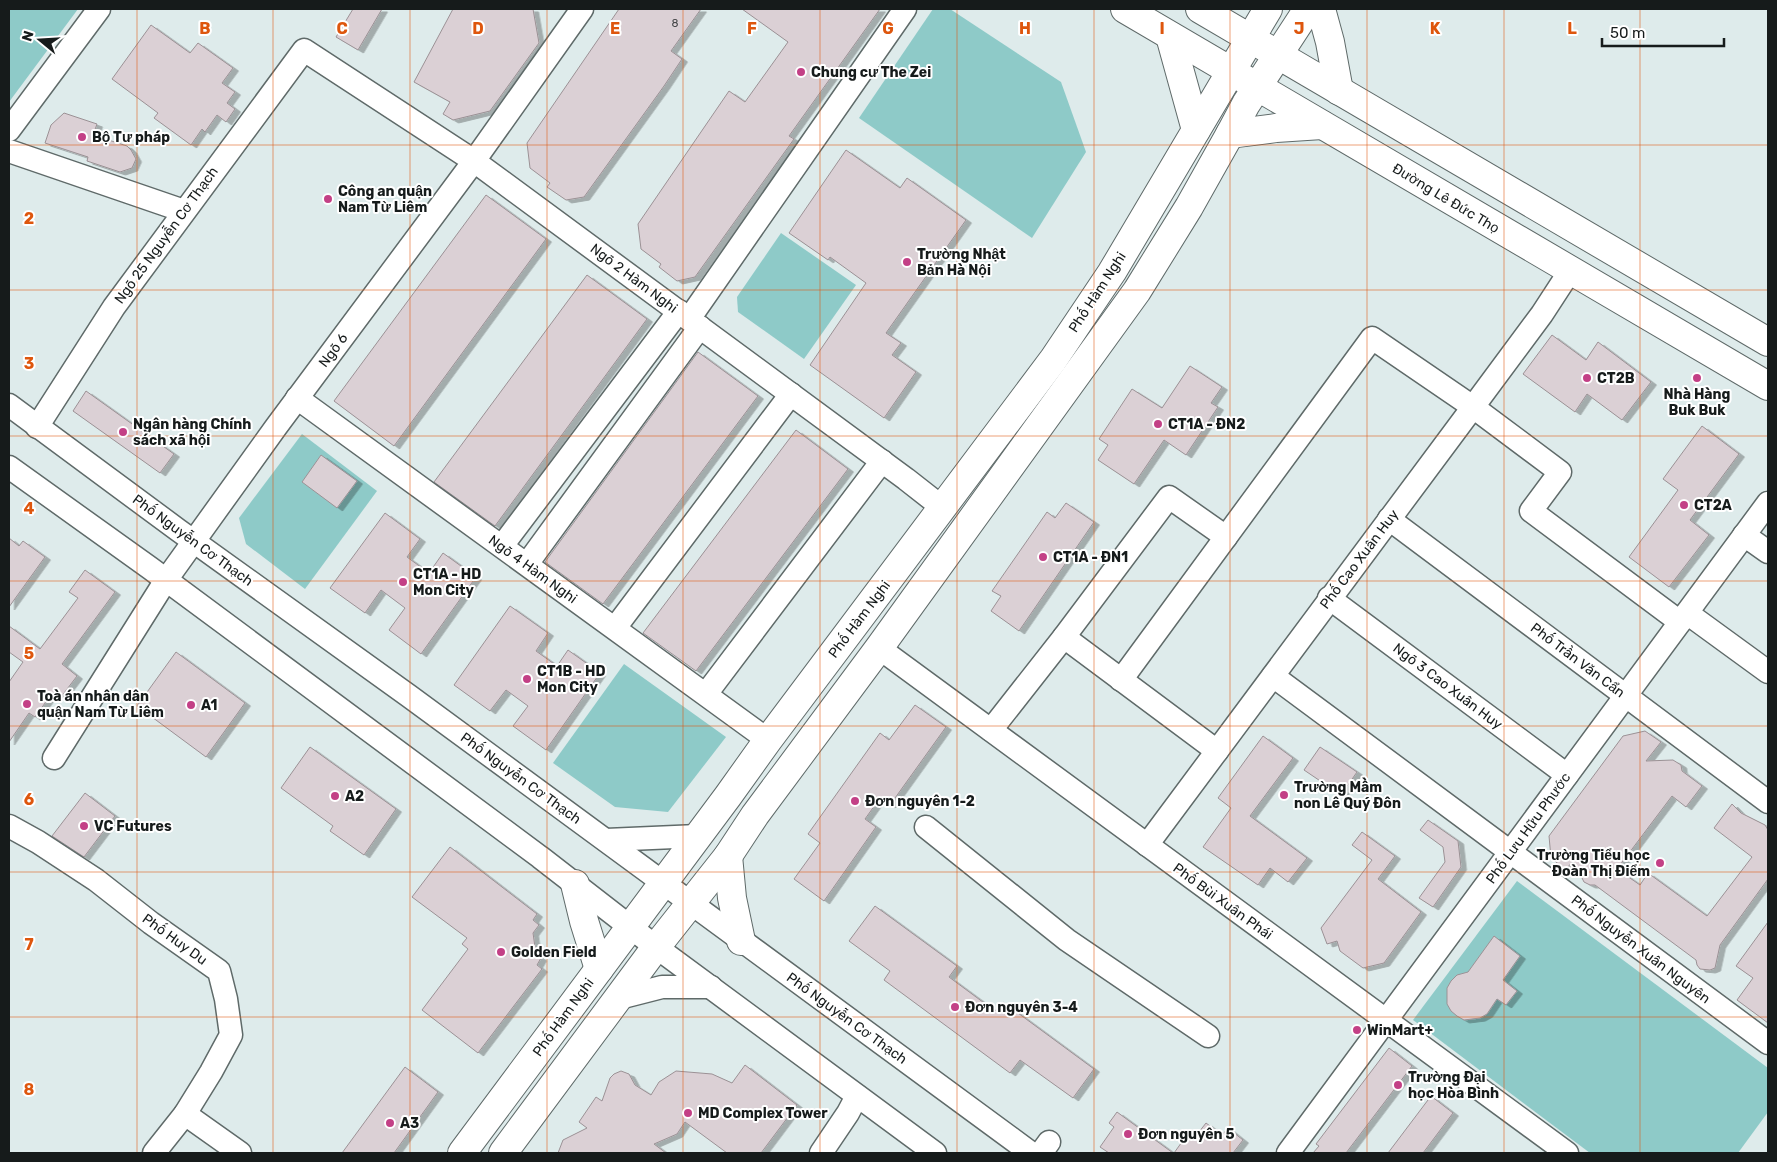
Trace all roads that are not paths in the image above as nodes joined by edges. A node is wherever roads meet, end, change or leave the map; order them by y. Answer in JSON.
{"nodes":[{"id":1,"x":99,"y":9,"type":"edge"},
{"id":2,"x":582,"y":9,"type":"edge"},
{"id":3,"x":905,"y":9,"type":"edge"},
{"id":4,"x":1125,"y":9,"type":"edge"},
{"id":5,"x":1200,"y":9,"type":"edge"},
{"id":6,"x":1268,"y":9,"type":"edge"},
{"id":7,"x":1308,"y":9,"type":"edge"},
{"id":8,"x":1321,"y":9,"type":"edge"},
{"id":9,"x":1170,"y":36,"type":"junction"},
{"id":10,"x":1251,"y":39,"type":"junction"},
{"id":11,"x":304,"y":50,"type":"joint"},
{"id":12,"x":1278,"y":55,"type":"junction"},
{"id":13,"x":1231,"y":70,"type":"junction"},
{"id":14,"x":1258,"y":86,"type":"junction"},
{"id":15,"x":1339,"y":91,"type":"junction"},
{"id":16,"x":1322,"y":124,"type":"junction"},
{"id":17,"x":9,"y":130,"type":"edge"},
{"id":18,"x":1196,"y":130,"type":"junction"},
{"id":19,"x":1230,"y":134,"type":"junction"},
{"id":20,"x":9,"y":151,"type":"edge"},
{"id":21,"x":474,"y":160,"type":"junction"},
{"id":22,"x":184,"y":211,"type":"junction"},
{"id":23,"x":1570,"y":271,"type":"junction"},
{"id":24,"x":689,"y":319,"type":"junction"},
{"id":25,"x":1768,"y":342,"type":"edge"},
{"id":26,"x":1768,"y":386,"type":"edge"},
{"id":27,"x":791,"y":394,"type":"junction"},
{"id":28,"x":297,"y":398,"type":"junction"},
{"id":29,"x":1024,"y":398,"type":"junction"},
{"id":30,"x":9,"y":405,"type":"edge"},
{"id":31,"x":1472,"y":407,"type":"junction"},
{"id":32,"x":1048,"y":414,"type":"junction"},
{"id":33,"x":36,"y":427,"type":"junction"},
{"id":34,"x":882,"y":461,"type":"junction"},
{"id":35,"x":9,"y":467,"type":"edge"},
{"id":36,"x":1768,"y":503,"type":"edge"},
{"id":37,"x":943,"y":508,"type":"junction"},
{"id":38,"x":1388,"y":519,"type":"junction"},
{"id":39,"x":1744,"y":535,"type":"junction"},
{"id":40,"x":1226,"y":537,"type":"junction"},
{"id":41,"x":194,"y":542,"type":"junction"},
{"id":42,"x":502,"y":546,"type":"junction"},
{"id":43,"x":1768,"y":552,"type":"edge"},
{"id":44,"x":526,"y":564,"type":"junction"},
{"id":45,"x":166,"y":580,"type":"junction"},
{"id":46,"x":1330,"y":598,"type":"junction"},
{"id":47,"x":1683,"y":617,"type":"junction"},
{"id":48,"x":615,"y":628,"type":"junction"},
{"id":49,"x":1064,"y":637,"type":"junction"},
{"id":50,"x":879,"y":648,"type":"junction"},
{"id":51,"x":1768,"y":672,"type":"edge"},
{"id":52,"x":1273,"y":676,"type":"junction"},
{"id":53,"x":1121,"y":680,"type":"junction"},
{"id":54,"x":706,"y":694,"type":"junction"},
{"id":55,"x":1626,"y":696,"type":"junction"},
{"id":56,"x":991,"y":730,"type":"junction"},
{"id":57,"x":768,"y":740,"type":"junction"},
{"id":58,"x":1216,"y":751,"type":"junction"},
{"id":59,"x":54,"y":758,"type":"dead end"},
{"id":60,"x":1567,"y":775,"type":"junction"},
{"id":61,"x":1768,"y":802,"type":"edge"},
{"id":62,"x":9,"y":826,"type":"edge"},
{"id":63,"x":926,"y":827,"type":"dead end"},
{"id":64,"x":698,"y":836,"type":"junction"},
{"id":65,"x":606,"y":840,"type":"junction"},
{"id":66,"x":1147,"y":845,"type":"junction"},
{"id":67,"x":1510,"y":851,"type":"junction"},
{"id":68,"x":728,"y":856,"type":"junction"},
{"id":69,"x":663,"y":882,"type":"junction"},
{"id":70,"x":575,"y":884,"type":"junction"},
{"id":71,"x":691,"y":903,"type":"junction"},
{"id":72,"x":630,"y":927,"type":"junction"},
{"id":73,"x":740,"y":941,"type":"junction"},
{"id":74,"x":656,"y":948,"type":"junction"},
{"id":75,"x":598,"y":969,"type":"junction"},
{"id":76,"x":711,"y":987,"type":"junction"},
{"id":77,"x":619,"y":998,"type":"junction"},
{"id":78,"x":1386,"y":1020,"type":"junction"},
{"id":79,"x":1208,"y":1036,"type":"dead end"},
{"id":80,"x":1768,"y":1043,"type":"edge"},
{"id":81,"x":857,"y":1096,"type":"junction"},
{"id":82,"x":185,"y":1114,"type":"junction"},
{"id":83,"x":1040,"y":1149,"type":"edge"},
{"id":84,"x":510,"y":1151,"type":"edge"},
{"id":85,"x":154,"y":1153,"type":"edge"},
{"id":86,"x":240,"y":1153,"type":"edge"},
{"id":87,"x":462,"y":1153,"type":"edge"},
{"id":88,"x":821,"y":1153,"type":"edge"},
{"id":89,"x":935,"y":1153,"type":"edge"},
{"id":90,"x":1288,"y":1153,"type":"edge"},
{"id":91,"x":1567,"y":1153,"type":"edge"}],
"edges":[{"from":1,"to":17,"type":"street"},
{"from":2,"to":21,"type":"street"},
{"from":3,"to":24,"type":"street"},
{"from":4,"to":9,"type":"main road","name":"Đường Lê Đức Thọ"},
{"from":5,"to":10,"type":"main road"},
{"from":6,"to":10,"type":"main road","name":"Phố Hàm Nghi"},
{"from":7,"to":12,"type":"main road"},
{"from":8,"to":15,"type":"main road"},
{"from":9,"to":13,"type":"main road","name":"Đường Lê Đức Thọ"},
{"from":9,"to":18,"type":"main road"},
{"from":10,"to":12,"type":"main road"},
{"from":10,"to":13,"type":"main road","name":"Phố Hàm Nghi"},
{"from":11,"to":21,"type":"street","name":"Ngõ 2 Hàm Nghi"},
{"from":11,"to":22,"type":"street","name":"Ngõ 25 Nguyễn Cơ Thạch"},
{"from":12,"to":14,"type":"main road"},
{"from":12,"to":15,"type":"main road"},
{"from":13,"to":14,"type":"main road","name":"Đường Lê Đức Thọ"},
{"from":13,"to":18,"type":"main road","name":"Phố Hàm Nghi"},
{"from":14,"to":16,"type":"main road","name":"Đường Lê Đức Thọ"},
{"from":14,"to":19,"type":"main road"},
{"from":15,"to":25,"type":"main road"},
{"from":16,"to":19,"type":"main road"},
{"from":16,"to":23,"type":"main road","name":"Đường Lê Đức Thọ"},
{"from":18,"to":29,"type":"main road","name":"Phố Hàm Nghi"},
{"from":19,"to":32,"type":"main road"},
{"from":20,"to":22,"type":"street"},
{"from":21,"to":24,"type":"street","name":"Ngõ 2 Hàm Nghi"},
{"from":21,"to":28,"type":"street","name":"Ngõ 6"},
{"from":22,"to":33,"type":"street","name":"Ngõ 25 Nguyễn Cơ Thạch"},
{"from":23,"to":26,"type":"main road","name":"Đường Lê Đức Thọ"},
{"from":23,"to":31,"type":"street","name":"Phố Cao Xuân Huy"},
{"from":24,"to":27,"type":"street","name":"Ngõ 2 Hàm Nghi"},
{"from":24,"to":42,"type":"street"},
{"from":24,"to":44,"type":"street"},
{"from":27,"to":34,"type":"street","name":"Ngõ 2 Hàm Nghi"},
{"from":27,"to":48,"type":"street"},
{"from":28,"to":41,"type":"street","name":"Ngõ 6"},
{"from":28,"to":42,"type":"street","name":"Ngõ 4 Hàm Nghi"},
{"from":29,"to":32,"type":"street"},
{"from":29,"to":37,"type":"main road","name":"Phố Hàm Nghi"},
{"from":30,"to":33,"type":"street","name":"Phố Nguyễn Cơ Thạch"},
{"from":31,"to":38,"type":"street","name":"Phố Cao Xuân Huy"},
{"from":31,"to":40,"type":"street"},
{"from":31,"to":47,"type":"street"},
{"from":32,"to":50,"type":"main road"},
{"from":33,"to":41,"type":"street","name":"Phố Nguyễn Cơ Thạch"},
{"from":34,"to":37,"type":"street","name":"Ngõ 2 Hàm Nghi"},
{"from":34,"to":54,"type":"street"},
{"from":35,"to":45,"type":"street"},
{"from":36,"to":39,"type":"street","name":"Phố Lưu Hữu Phước"},
{"from":37,"to":57,"type":"main road","name":"Phố Hàm Nghi"},
{"from":38,"to":46,"type":"street","name":"Phố Cao Xuân Huy"},
{"from":38,"to":55,"type":"street","name":"Phố Trần Văn Cẩn"},
{"from":39,"to":43,"type":"street"},
{"from":39,"to":47,"type":"street","name":"Phố Lưu Hữu Phước"},
{"from":40,"to":49,"type":"street"},
{"from":40,"to":53,"type":"street"},
{"from":41,"to":45,"type":"street","name":"Ngõ 6"},
{"from":41,"to":65,"type":"street","name":"Phố Nguyễn Cơ Thạch"},
{"from":42,"to":44,"type":"street","name":"Ngõ 4 Hàm Nghi"},
{"from":44,"to":48,"type":"street","name":"Ngõ 4 Hàm Nghi"},
{"from":45,"to":59,"type":"street","name":"Ngõ 6"},
{"from":45,"to":70,"type":"street"},
{"from":46,"to":52,"type":"street","name":"Phố Cao Xuân Huy"},
{"from":46,"to":60,"type":"street","name":"Ngõ 3 Cao Xuân Huy"},
{"from":47,"to":51,"type":"street"},
{"from":47,"to":55,"type":"street","name":"Phố Lưu Hữu Phước"},
{"from":48,"to":54,"type":"street","name":"Ngõ 4 Hàm Nghi"},
{"from":49,"to":53,"type":"street"},
{"from":49,"to":56,"type":"street"},
{"from":50,"to":56,"type":"street","name":"Phố Bùi Xuân Phái"},
{"from":50,"to":68,"type":"main road"},
{"from":52,"to":58,"type":"street","name":"Phố Cao Xuân Huy"},
{"from":52,"to":67,"type":"street","name":"Phố Nguyễn Xuân Nguyên"},
{"from":53,"to":58,"type":"street"},
{"from":54,"to":57,"type":"street","name":"Ngõ 4 Hàm Nghi"},
{"from":55,"to":60,"type":"street","name":"Phố Lưu Hữu Phước"},
{"from":55,"to":61,"type":"street","name":"Phố Trần Văn Cẩn"},
{"from":56,"to":66,"type":"street","name":"Phố Bùi Xuân Phái"},
{"from":57,"to":64,"type":"main road","name":"Phố Hàm Nghi"},
{"from":58,"to":66,"type":"street","name":"Phố Cao Xuân Huy"},
{"from":60,"to":67,"type":"street","name":"Phố Lưu Hữu Phước"},
{"from":62,"to":82,"type":"street","name":"Phố Huy Du"},
{"from":63,"to":79,"type":"street"},
{"from":64,"to":65,"type":"street"},
{"from":64,"to":69,"type":"main road","name":"Phố Hàm Nghi"},
{"from":65,"to":69,"type":"street","name":"Phố Nguyễn Cơ Thạch"},
{"from":66,"to":78,"type":"street","name":"Phố Bùi Xuân Phái"},
{"from":67,"to":78,"type":"street","name":"Phố Lưu Hữu Phước"},
{"from":67,"to":80,"type":"street","name":"Phố Nguyễn Xuân Nguyên"},
{"from":68,"to":71,"type":"main road"},
{"from":68,"to":73,"type":"main road"},
{"from":69,"to":71,"type":"street","name":"Phố Nguyễn Cơ Thạch"},
{"from":69,"to":72,"type":"main road","name":"Phố Hàm Nghi"},
{"from":70,"to":72,"type":"street"},
{"from":70,"to":75,"type":"main road"},
{"from":71,"to":73,"type":"street","name":"Phố Nguyễn Cơ Thạch"},
{"from":71,"to":74,"type":"main road"},
{"from":72,"to":74,"type":"street"},
{"from":72,"to":75,"type":"main road","name":"Phố Hàm Nghi"},
{"from":73,"to":83,"type":"street","name":"Phố Nguyễn Cơ Thạch"},
{"from":74,"to":76,"type":"street"},
{"from":74,"to":77,"type":"main road"},
{"from":75,"to":87,"type":"main road","name":"Phố Hàm Nghi"},
{"from":76,"to":77,"type":"street"},
{"from":76,"to":81,"type":"street"},
{"from":77,"to":84,"type":"main road"},
{"from":78,"to":90,"type":"street","name":"Phố Lưu Hữu Phước"},
{"from":78,"to":91,"type":"street","name":"Phố Bùi Xuân Phái"},
{"from":81,"to":88,"type":"street"},
{"from":81,"to":89,"type":"street"},
{"from":82,"to":85,"type":"street","name":"Phố Huy Du"},
{"from":82,"to":86,"type":"street"}]}
